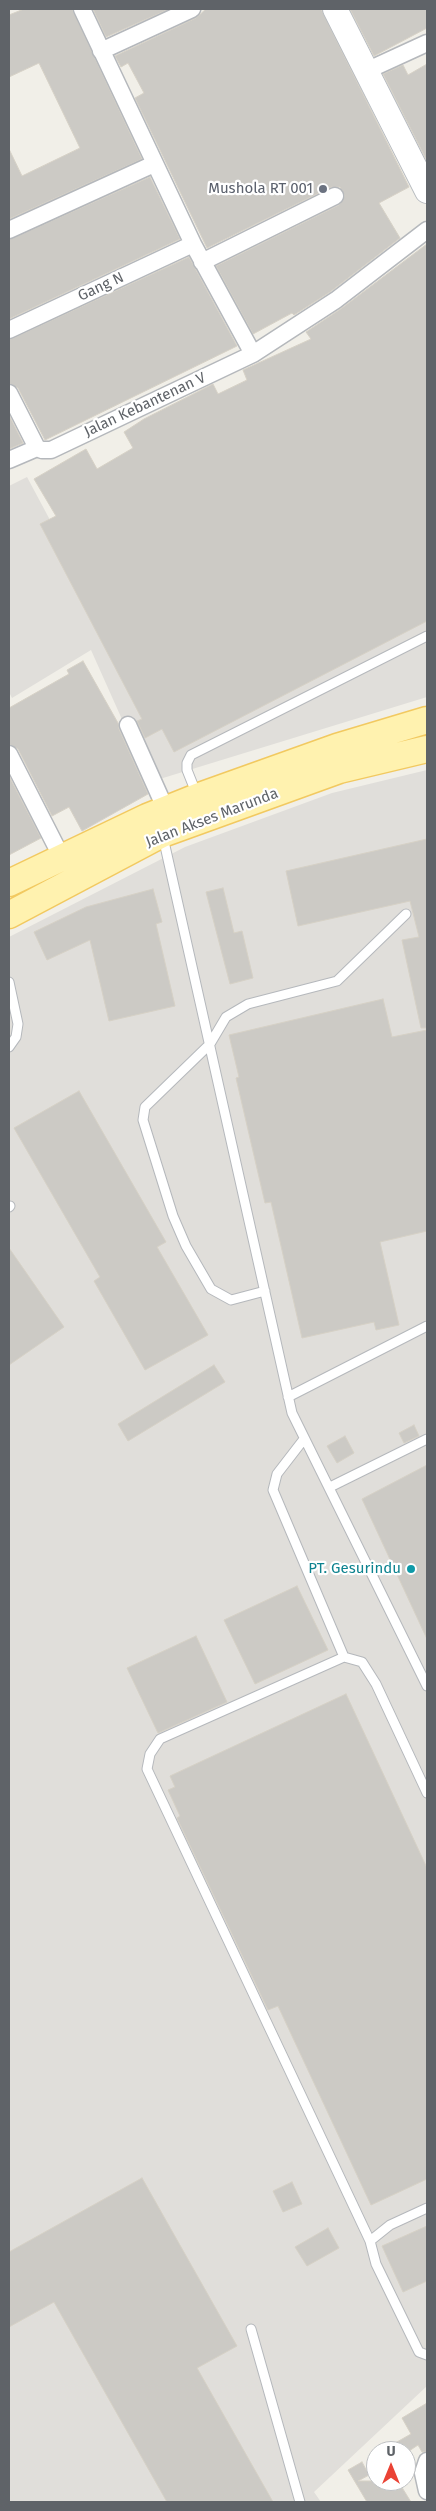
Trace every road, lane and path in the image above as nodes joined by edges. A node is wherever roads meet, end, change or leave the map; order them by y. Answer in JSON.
{"nodes":[{"id":1,"x":82,"y":9,"type":"edge"},
{"id":2,"x":192,"y":9,"type":"edge"},
{"id":3,"x":335,"y":9,"type":"edge"},
{"id":4,"x":427,"y":43,"type":"edge"},
{"id":5,"x":101,"y":51,"type":"junction"},
{"id":6,"x":366,"y":71,"type":"junction"},
{"id":7,"x":154,"y":164,"type":"junction"},
{"id":8,"x":425,"y":182,"type":"edge"},
{"id":9,"x":334,"y":196,"type":"dead end"},
{"id":10,"x":9,"y":230,"type":"edge"},
{"id":11,"x":427,"y":230,"type":"edge"},
{"id":12,"x":193,"y":244,"type":"junction"},
{"id":13,"x":202,"y":262,"type":"junction"},
{"id":14,"x":9,"y":330,"type":"edge"},
{"id":15,"x":253,"y":354,"type":"junction"},
{"id":16,"x":9,"y":393,"type":"edge"},
{"id":17,"x":37,"y":448,"type":"junction"},
{"id":18,"x":9,"y":460,"type":"edge"},
{"id":19,"x":427,"y":636,"type":"edge"},
{"id":20,"x":427,"y":720,"type":"edge"},
{"id":21,"x":128,"y":725,"type":"dead end"},
{"id":22,"x":427,"y":749,"type":"edge"},
{"id":23,"x":9,"y":754,"type":"edge"},
{"id":24,"x":197,"y":797,"type":"junction"},
{"id":25,"x":164,"y":822,"type":"junction"},
{"id":26,"x":61,"y":856,"type":"junction"},
{"id":27,"x":9,"y":883,"type":"edge"},
{"id":28,"x":406,"y":914,"type":"dead end"},
{"id":29,"x":9,"y":915,"type":"edge"},
{"id":30,"x":9,"y":982,"type":"edge"},
{"id":31,"x":210,"y":1044,"type":"junction"},
{"id":32,"x":9,"y":1048,"type":"edge"},
{"id":33,"x":265,"y":1291,"type":"junction"},
{"id":34,"x":427,"y":1326,"type":"edge"},
{"id":35,"x":288,"y":1397,"type":"junction"},
{"id":36,"x":304,"y":1439,"type":"junction"},
{"id":37,"x":427,"y":1439,"type":"edge"},
{"id":38,"x":330,"y":1487,"type":"junction"},
{"id":39,"x":344,"y":1657,"type":"junction"},
{"id":40,"x":427,"y":1686,"type":"edge"},
{"id":41,"x":427,"y":1793,"type":"edge"},
{"id":42,"x":427,"y":2208,"type":"edge"},
{"id":43,"x":370,"y":2242,"type":"junction"},
{"id":44,"x":251,"y":2329,"type":"dead end"},
{"id":45,"x":427,"y":2355,"type":"edge"},
{"id":46,"x":427,"y":2461,"type":"edge"},
{"id":47,"x":427,"y":2491,"type":"edge"},
{"id":48,"x":300,"y":2502,"type":"edge"}],
"edges":[{"from":1,"to":5,"type":"street"},
{"from":2,"to":5,"type":"street"},
{"from":3,"to":6,"type":"street"},
{"from":4,"to":6,"type":"street"},
{"from":5,"to":7,"type":"street"},
{"from":6,"to":8,"type":"street"},
{"from":7,"to":10,"type":"street"},
{"from":7,"to":12,"type":"street"},
{"from":9,"to":13,"type":"street"},
{"from":11,"to":15,"type":"street","name":"Jalan Kebantenan V"},
{"from":12,"to":13,"type":"street"},
{"from":12,"to":14,"type":"street","name":"Gang N"},
{"from":13,"to":15,"type":"street"},
{"from":15,"to":17,"type":"street","name":"Jalan Kebantenan V"},
{"from":16,"to":17,"type":"street"},
{"from":17,"to":18,"type":"street","name":"Jalan Kebantenan V"},
{"from":19,"to":24,"type":"lane"},
{"from":20,"to":24,"type":"main road","name":"Jalan Akses Marunda"},
{"from":21,"to":25,"type":"street"},
{"from":22,"to":25,"type":"main road","name":"Jalan Akses Marunda"},
{"from":23,"to":26,"type":"street"},
{"from":24,"to":25,"type":"main road","name":"Jalan Akses Marunda"},
{"from":25,"to":26,"type":"main road","name":"Jalan Akses Marunda"},
{"from":25,"to":29,"type":"main road","name":"Jalan Akses Marunda"},
{"from":25,"to":31,"type":"lane"},
{"from":26,"to":27,"type":"main road","name":"Jalan Akses Marunda"},
{"from":28,"to":31,"type":"lane"},
{"from":30,"to":32,"type":"lane"},
{"from":31,"to":33,"type":"lane"},
{"from":31,"to":33,"type":"lane"},
{"from":33,"to":35,"type":"lane"},
{"from":34,"to":35,"type":"lane"},
{"from":35,"to":36,"type":"lane"},
{"from":36,"to":38,"type":"lane"},
{"from":36,"to":39,"type":"lane"},
{"from":37,"to":38,"type":"lane"},
{"from":38,"to":40,"type":"lane"},
{"from":39,"to":41,"type":"lane"},
{"from":39,"to":43,"type":"lane"},
{"from":42,"to":43,"type":"lane"},
{"from":43,"to":45,"type":"lane"},
{"from":44,"to":48,"type":"lane"},
{"from":46,"to":47,"type":"street"}]}
